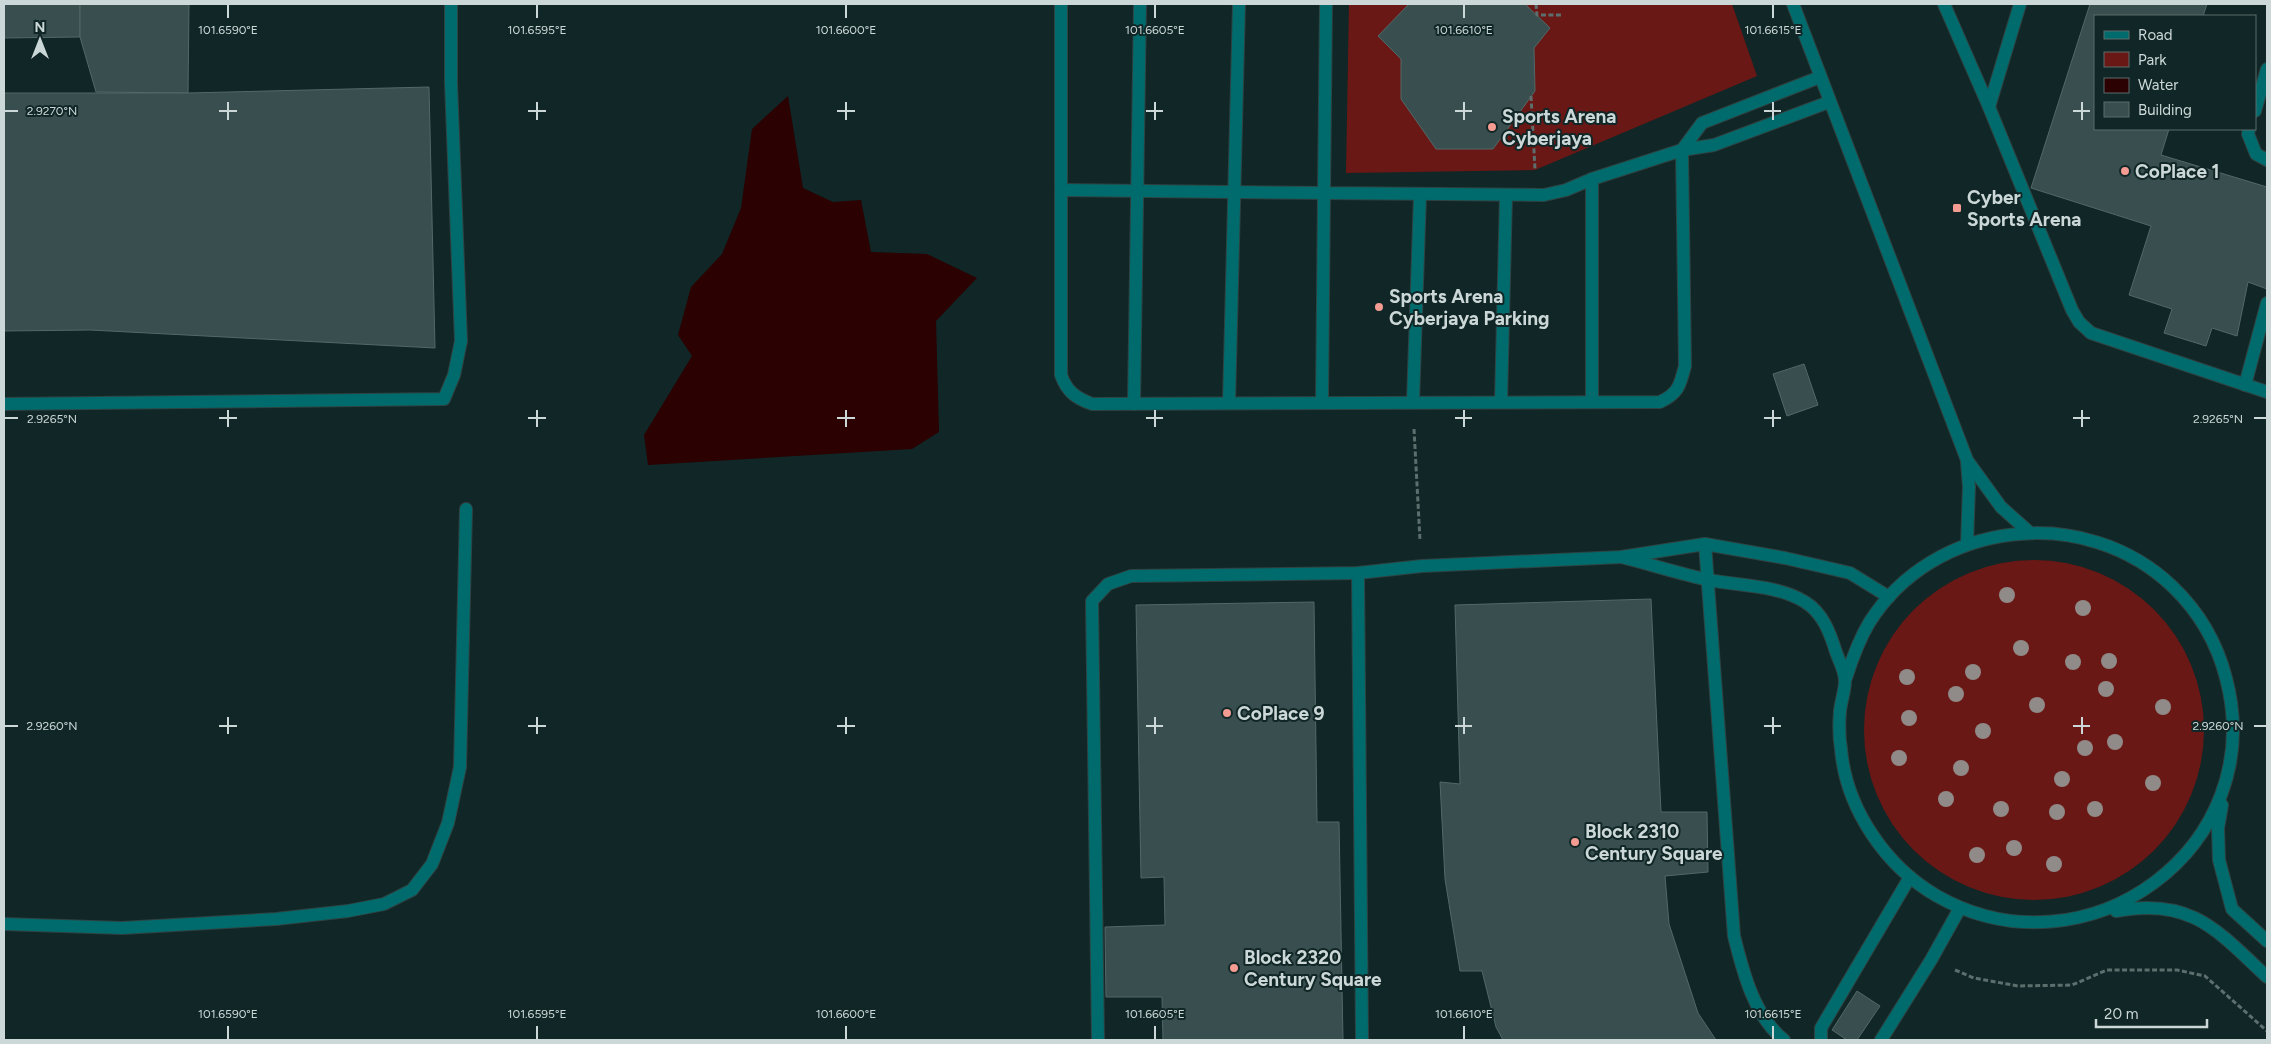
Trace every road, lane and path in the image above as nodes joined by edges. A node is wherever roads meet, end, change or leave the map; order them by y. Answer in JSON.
{"nodes":[{"id":1,"x":451,"y":4,"type":"edge"},
{"id":2,"x":1061,"y":4,"type":"edge"},
{"id":3,"x":1140,"y":4,"type":"edge"},
{"id":4,"x":1239,"y":4,"type":"edge"},
{"id":5,"x":1326,"y":4,"type":"edge"},
{"id":6,"x":1536,"y":4,"type":"edge"},
{"id":7,"x":1793,"y":4,"type":"edge"},
{"id":8,"x":1944,"y":4,"type":"edge"},
{"id":9,"x":2020,"y":4,"type":"edge"},
{"id":10,"x":1561,"y":15,"type":"dead end"},
{"id":11,"x":2267,"y":69,"type":"edge"},
{"id":12,"x":1820,"y":77,"type":"junction"},
{"id":13,"x":1531,"y":96,"type":"dead end"},
{"id":14,"x":1830,"y":102,"type":"junction"},
{"id":15,"x":1989,"y":107,"type":"junction"},
{"id":16,"x":2256,"y":108,"type":"edge"},
{"id":17,"x":2249,"y":130,"type":"edge"},
{"id":18,"x":1682,"y":150,"type":"junction"},
{"id":19,"x":2267,"y":160,"type":"edge"},
{"id":20,"x":1535,"y":170,"type":"dead end"},
{"id":21,"x":1592,"y":179,"type":"junction"},
{"id":22,"x":1061,"y":190,"type":"junction"},
{"id":23,"x":1137,"y":191,"type":"junction"},
{"id":24,"x":1234,"y":192,"type":"junction"},
{"id":25,"x":1324,"y":193,"type":"junction"},
{"id":26,"x":1420,"y":195,"type":"junction"},
{"id":27,"x":1506,"y":195,"type":"junction"},
{"id":28,"x":2267,"y":303,"type":"edge"},
{"id":29,"x":2245,"y":384,"type":"junction"},
{"id":30,"x":2267,"y":392,"type":"edge"},
{"id":31,"x":1413,"y":402,"type":"junction"},
{"id":32,"x":1501,"y":402,"type":"junction"},
{"id":33,"x":1592,"y":402,"type":"junction"},
{"id":34,"x":1229,"y":403,"type":"junction"},
{"id":35,"x":1322,"y":403,"type":"junction"},
{"id":36,"x":4,"y":404,"type":"edge"},
{"id":37,"x":1134,"y":404,"type":"junction"},
{"id":38,"x":1967,"y":460,"type":"junction"},
{"id":39,"x":466,"y":509,"type":"dead end"},
{"id":40,"x":2028,"y":532,"type":"junction"},
{"id":41,"x":1705,"y":544,"type":"junction"},
{"id":42,"x":1967,"y":544,"type":"junction"},
{"id":43,"x":1621,"y":557,"type":"junction"},
{"id":44,"x":1422,"y":566,"type":"junction"},
{"id":45,"x":1358,"y":573,"type":"junction"},
{"id":46,"x":1706,"y":579,"type":"junction"},
{"id":47,"x":1889,"y":597,"type":"junction"},
{"id":48,"x":1846,"y":678,"type":"junction"},
{"id":49,"x":2231,"y":756,"type":"junction"},
{"id":50,"x":1910,"y":878,"type":"junction"},
{"id":51,"x":1960,"y":908,"type":"junction"},
{"id":52,"x":2089,"y":916,"type":"junction"},
{"id":53,"x":4,"y":924,"type":"edge"},
{"id":54,"x":2267,"y":941,"type":"edge"},
{"id":55,"x":1932,"y":960,"type":"junction"},
{"id":56,"x":2267,"y":977,"type":"edge"},
{"id":57,"x":2267,"y":1031,"type":"edge"},
{"id":58,"x":1098,"y":1040,"type":"edge"},
{"id":59,"x":1362,"y":1040,"type":"edge"},
{"id":60,"x":1784,"y":1040,"type":"edge"},
{"id":61,"x":1821,"y":1040,"type":"edge"},
{"id":62,"x":1881,"y":1040,"type":"edge"}],
"edges":[{"from":1,"to":36,"type":"street"},
{"from":2,"to":22,"type":"street"},
{"from":3,"to":23,"type":"street"},
{"from":4,"to":24,"type":"street"},
{"from":5,"to":25,"type":"street"},
{"from":6,"to":10,"type":"path"},
{"from":7,"to":12,"type":"street"},
{"from":8,"to":15,"type":"street"},
{"from":9,"to":15,"type":"street"},
{"from":11,"to":16,"type":"street"},
{"from":12,"to":14,"type":"street"},
{"from":12,"to":18,"type":"street"},
{"from":13,"to":20,"type":"path"},
{"from":14,"to":18,"type":"street"},
{"from":14,"to":38,"type":"street"},
{"from":15,"to":29,"type":"street"},
{"from":17,"to":19,"type":"street"},
{"from":18,"to":21,"type":"street"},
{"from":18,"to":33,"type":"street"},
{"from":21,"to":27,"type":"street"},
{"from":21,"to":33,"type":"street"},
{"from":22,"to":23,"type":"street"},
{"from":22,"to":37,"type":"street"},
{"from":23,"to":24,"type":"street"},
{"from":23,"to":37,"type":"street"},
{"from":24,"to":25,"type":"street"},
{"from":24,"to":34,"type":"street"},
{"from":25,"to":26,"type":"street"},
{"from":25,"to":35,"type":"street"},
{"from":26,"to":27,"type":"street"},
{"from":26,"to":31,"type":"street"},
{"from":27,"to":32,"type":"street"},
{"from":28,"to":29,"type":"street"},
{"from":29,"to":30,"type":"street"},
{"from":31,"to":32,"type":"street"},
{"from":31,"to":35,"type":"street"},
{"from":31,"to":44,"type":"path"},
{"from":32,"to":33,"type":"street"},
{"from":34,"to":35,"type":"street"},
{"from":34,"to":37,"type":"street"},
{"from":38,"to":40,"type":"street"},
{"from":38,"to":42,"type":"street"},
{"from":39,"to":53,"type":"street"},
{"from":40,"to":42,"type":"street"},
{"from":40,"to":49,"type":"street"},
{"from":41,"to":43,"type":"street"},
{"from":41,"to":46,"type":"street"},
{"from":41,"to":47,"type":"street"},
{"from":42,"to":47,"type":"street"},
{"from":43,"to":44,"type":"street"},
{"from":43,"to":46,"type":"street"},
{"from":44,"to":45,"type":"street"},
{"from":45,"to":58,"type":"street"},
{"from":45,"to":59,"type":"street"},
{"from":46,"to":48,"type":"street"},
{"from":46,"to":60,"type":"street"},
{"from":47,"to":48,"type":"street"},
{"from":48,"to":50,"type":"street"},
{"from":49,"to":52,"type":"street"},
{"from":49,"to":54,"type":"street"},
{"from":50,"to":51,"type":"street"},
{"from":50,"to":61,"type":"street"},
{"from":51,"to":52,"type":"street"},
{"from":51,"to":55,"type":"street"},
{"from":52,"to":56,"type":"street"},
{"from":55,"to":57,"type":"path"},
{"from":55,"to":62,"type":"street"}]}
